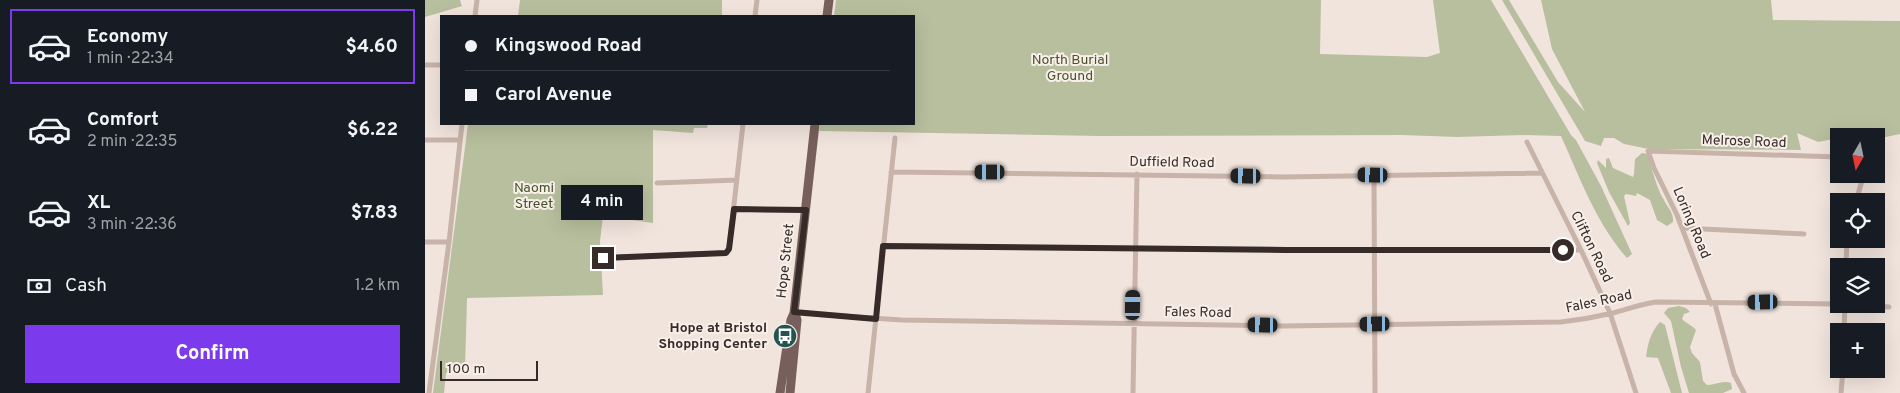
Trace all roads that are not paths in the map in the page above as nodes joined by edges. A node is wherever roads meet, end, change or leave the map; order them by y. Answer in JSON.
{"nodes":[{"id":1,"x":477,"y":0,"type":"edge"},
{"id":2,"x":757,"y":0,"type":"edge"},
{"id":3,"x":829,"y":0,"type":"edge"},
{"id":4,"x":475,"y":15,"type":"edge"},
{"id":5,"x":755,"y":15,"type":"edge"},
{"id":6,"x":827,"y":15,"type":"edge"},
{"id":7,"x":425,"y":65,"type":"edge"},
{"id":8,"x":440,"y":65,"type":"edge"},
{"id":9,"x":462,"y":125,"type":"edge"},
{"id":10,"x":743,"y":125,"type":"edge"},
{"id":11,"x":815,"y":125,"type":"edge"},
{"id":12,"x":895,"y":138,"type":"dead end"},
{"id":13,"x":425,"y":140,"type":"edge"},
{"id":14,"x":460,"y":140,"type":"junction"},
{"id":15,"x":1527,"y":142,"type":"dead end"},
{"id":16,"x":1648,"y":151,"type":"joint"},
{"id":17,"x":1830,"y":157,"type":"edge"},
{"id":18,"x":891,"y":172,"type":"junction"},
{"id":19,"x":1542,"y":173,"type":"junction"},
{"id":20,"x":1137,"y":174,"type":"junction"},
{"id":21,"x":1373,"y":175,"type":"junction"},
{"id":22,"x":737,"y":180,"type":"junction"},
{"id":23,"x":657,"y":183,"type":"dead end"},
{"id":24,"x":734,"y":209,"type":"junction"},
{"id":25,"x":806,"y":210,"type":"junction"},
{"id":26,"x":1682,"y":228,"type":"junction"},
{"id":27,"x":1804,"y":234,"type":"dead end"},
{"id":28,"x":425,"y":242,"type":"edge"},
{"id":29,"x":449,"y":242,"type":"junction"},
{"id":30,"x":883,"y":246,"type":"junction"},
{"id":31,"x":1134,"y":249,"type":"junction"},
{"id":32,"x":1375,"y":250,"type":"junction"},
{"id":33,"x":1581,"y":250,"type":"junction"},
{"id":34,"x":603,"y":258,"type":"dead end"},
{"id":35,"x":1713,"y":304,"type":"junction"},
{"id":36,"x":1830,"y":304,"type":"edge"},
{"id":37,"x":1885,"y":307,"type":"edge"},
{"id":38,"x":1889,"y":307,"type":"dead end"},
{"id":39,"x":794,"y":312,"type":"junction"},
{"id":40,"x":1610,"y":314,"type":"junction"},
{"id":41,"x":876,"y":319,"type":"junction"},
{"id":42,"x":1133,"y":323,"type":"junction"},
{"id":43,"x":1375,"y":324,"type":"junction"},
{"id":44,"x":1842,"y":378,"type":"edge"},
{"id":45,"x":1744,"y":392,"type":"edge"},
{"id":46,"x":429,"y":393,"type":"edge"},
{"id":47,"x":780,"y":393,"type":"edge"},
{"id":48,"x":790,"y":393,"type":"edge"},
{"id":49,"x":867,"y":393,"type":"edge"},
{"id":50,"x":1133,"y":393,"type":"edge"},
{"id":51,"x":1375,"y":393,"type":"edge"},
{"id":52,"x":1636,"y":393,"type":"edge"},
{"id":53,"x":1841,"y":393,"type":"edge"}],
"edges":[{"from":1,"to":4,"type":"street"},
{"from":2,"to":5,"type":"street"},
{"from":3,"to":6,"type":"main road"},
{"from":7,"to":8,"type":"street"},
{"from":9,"to":14,"type":"street"},
{"from":10,"to":22,"type":"street"},
{"from":11,"to":25,"type":"main road","name":"Hope Street"},
{"from":12,"to":18,"type":"street"},
{"from":13,"to":14,"type":"street"},
{"from":14,"to":29,"type":"street"},
{"from":15,"to":19,"type":"street","name":"Clifton Road"},
{"from":16,"to":17,"type":"street","name":"Melrose Road"},
{"from":16,"to":26,"type":"street","name":"Loring Road"},
{"from":18,"to":20,"type":"street","name":"Duffield Road"},
{"from":18,"to":30,"type":"street"},
{"from":19,"to":21,"type":"street","name":"Duffield Road"},
{"from":19,"to":33,"type":"street","name":"Clifton Road"},
{"from":20,"to":21,"type":"street","name":"Duffield Road"},
{"from":20,"to":31,"type":"street"},
{"from":21,"to":32,"type":"street"},
{"from":22,"to":23,"type":"street"},
{"from":22,"to":24,"type":"street"},
{"from":24,"to":25,"type":"street"},
{"from":24,"to":34,"type":"street"},
{"from":25,"to":39,"type":"main road","name":"Hope Street"},
{"from":26,"to":27,"type":"street"},
{"from":26,"to":35,"type":"street","name":"Loring Road"},
{"from":28,"to":29,"type":"street"},
{"from":29,"to":46,"type":"street"},
{"from":30,"to":31,"type":"street"},
{"from":30,"to":41,"type":"street"},
{"from":31,"to":32,"type":"street"},
{"from":31,"to":42,"type":"street"},
{"from":32,"to":33,"type":"street"},
{"from":32,"to":43,"type":"street"},
{"from":33,"to":40,"type":"street","name":"Clifton Road"},
{"from":35,"to":36,"type":"street","name":"Fales Road"},
{"from":35,"to":40,"type":"street","name":"Fales Road"},
{"from":35,"to":45,"type":"street","name":"Loring Road"},
{"from":37,"to":38,"type":"street","name":"Fales Road"},
{"from":39,"to":41,"type":"street","name":"Fales Road"},
{"from":39,"to":47,"type":"main road","name":"Hope Street"},
{"from":39,"to":48,"type":"main road","name":"Hope Street"},
{"from":40,"to":43,"type":"street","name":"Fales Road"},
{"from":40,"to":52,"type":"street","name":"Clifton Road"},
{"from":41,"to":42,"type":"street","name":"Fales Road"},
{"from":41,"to":49,"type":"street"},
{"from":42,"to":43,"type":"street","name":"Fales Road"},
{"from":42,"to":50,"type":"street"},
{"from":43,"to":51,"type":"street"},
{"from":44,"to":53,"type":"street"}]}
